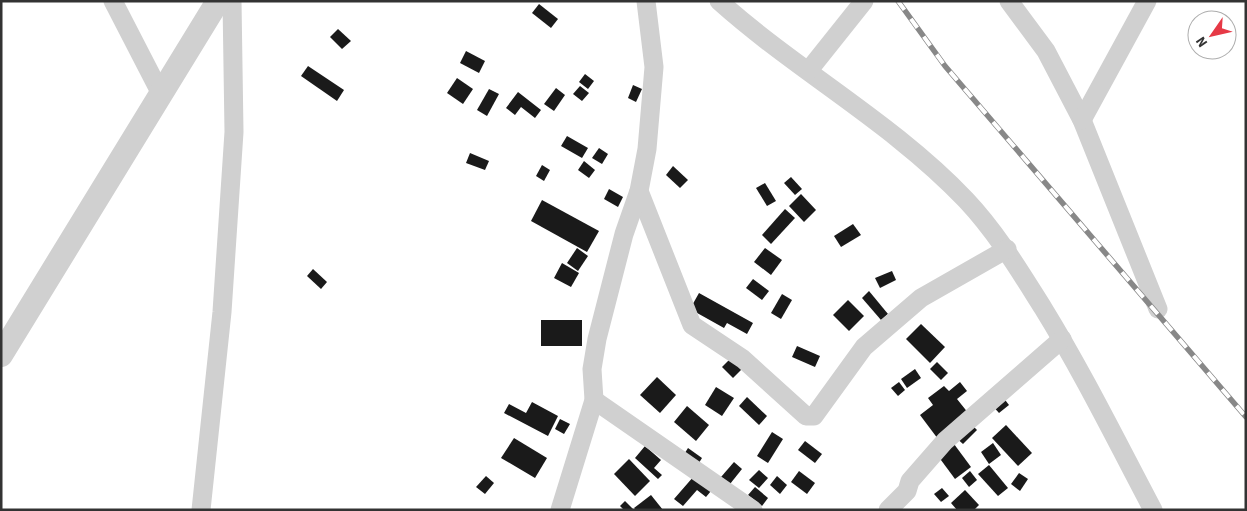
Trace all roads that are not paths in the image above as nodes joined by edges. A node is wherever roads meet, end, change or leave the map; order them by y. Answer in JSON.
{"nodes":[{"id":1,"x":113,"y":1,"type":"edge"},
{"id":2,"x":218,"y":1,"type":"edge"},
{"id":3,"x":232,"y":1,"type":"edge"},
{"id":4,"x":646,"y":1,"type":"edge"},
{"id":5,"x":719,"y":1,"type":"edge"},
{"id":6,"x":864,"y":1,"type":"edge"},
{"id":7,"x":1009,"y":1,"type":"edge"},
{"id":8,"x":1147,"y":1,"type":"edge"},
{"id":9,"x":809,"y":70,"type":"junction"},
{"id":10,"x":161,"y":94,"type":"junction"},
{"id":11,"x":1082,"y":120,"type":"junction"},
{"id":12,"x":639,"y":191,"type":"junction"},
{"id":13,"x":1006,"y":249,"type":"junction"},
{"id":14,"x":1158,"y":309,"type":"dead end"},
{"id":15,"x":1062,"y":339,"type":"junction"},
{"id":16,"x":1,"y":355,"type":"edge"},
{"id":17,"x":594,"y":400,"type":"junction"},
{"id":18,"x":201,"y":510,"type":"edge"},
{"id":19,"x":560,"y":510,"type":"edge"},
{"id":20,"x":753,"y":510,"type":"edge"},
{"id":21,"x":888,"y":510,"type":"edge"},
{"id":22,"x":1153,"y":510,"type":"edge"}],
"edges":[{"from":1,"to":10,"type":"street"},
{"from":2,"to":10,"type":"street"},
{"from":3,"to":18,"type":"street"},
{"from":4,"to":12,"type":"street"},
{"from":5,"to":9,"type":"street"},
{"from":6,"to":9,"type":"street"},
{"from":7,"to":11,"type":"street"},
{"from":8,"to":11,"type":"street"},
{"from":9,"to":13,"type":"street"},
{"from":10,"to":16,"type":"street"},
{"from":11,"to":14,"type":"street"},
{"from":12,"to":13,"type":"street"},
{"from":12,"to":17,"type":"street"},
{"from":13,"to":15,"type":"street"},
{"from":15,"to":21,"type":"street"},
{"from":15,"to":22,"type":"street"},
{"from":17,"to":19,"type":"street"},
{"from":17,"to":20,"type":"street"}]}
